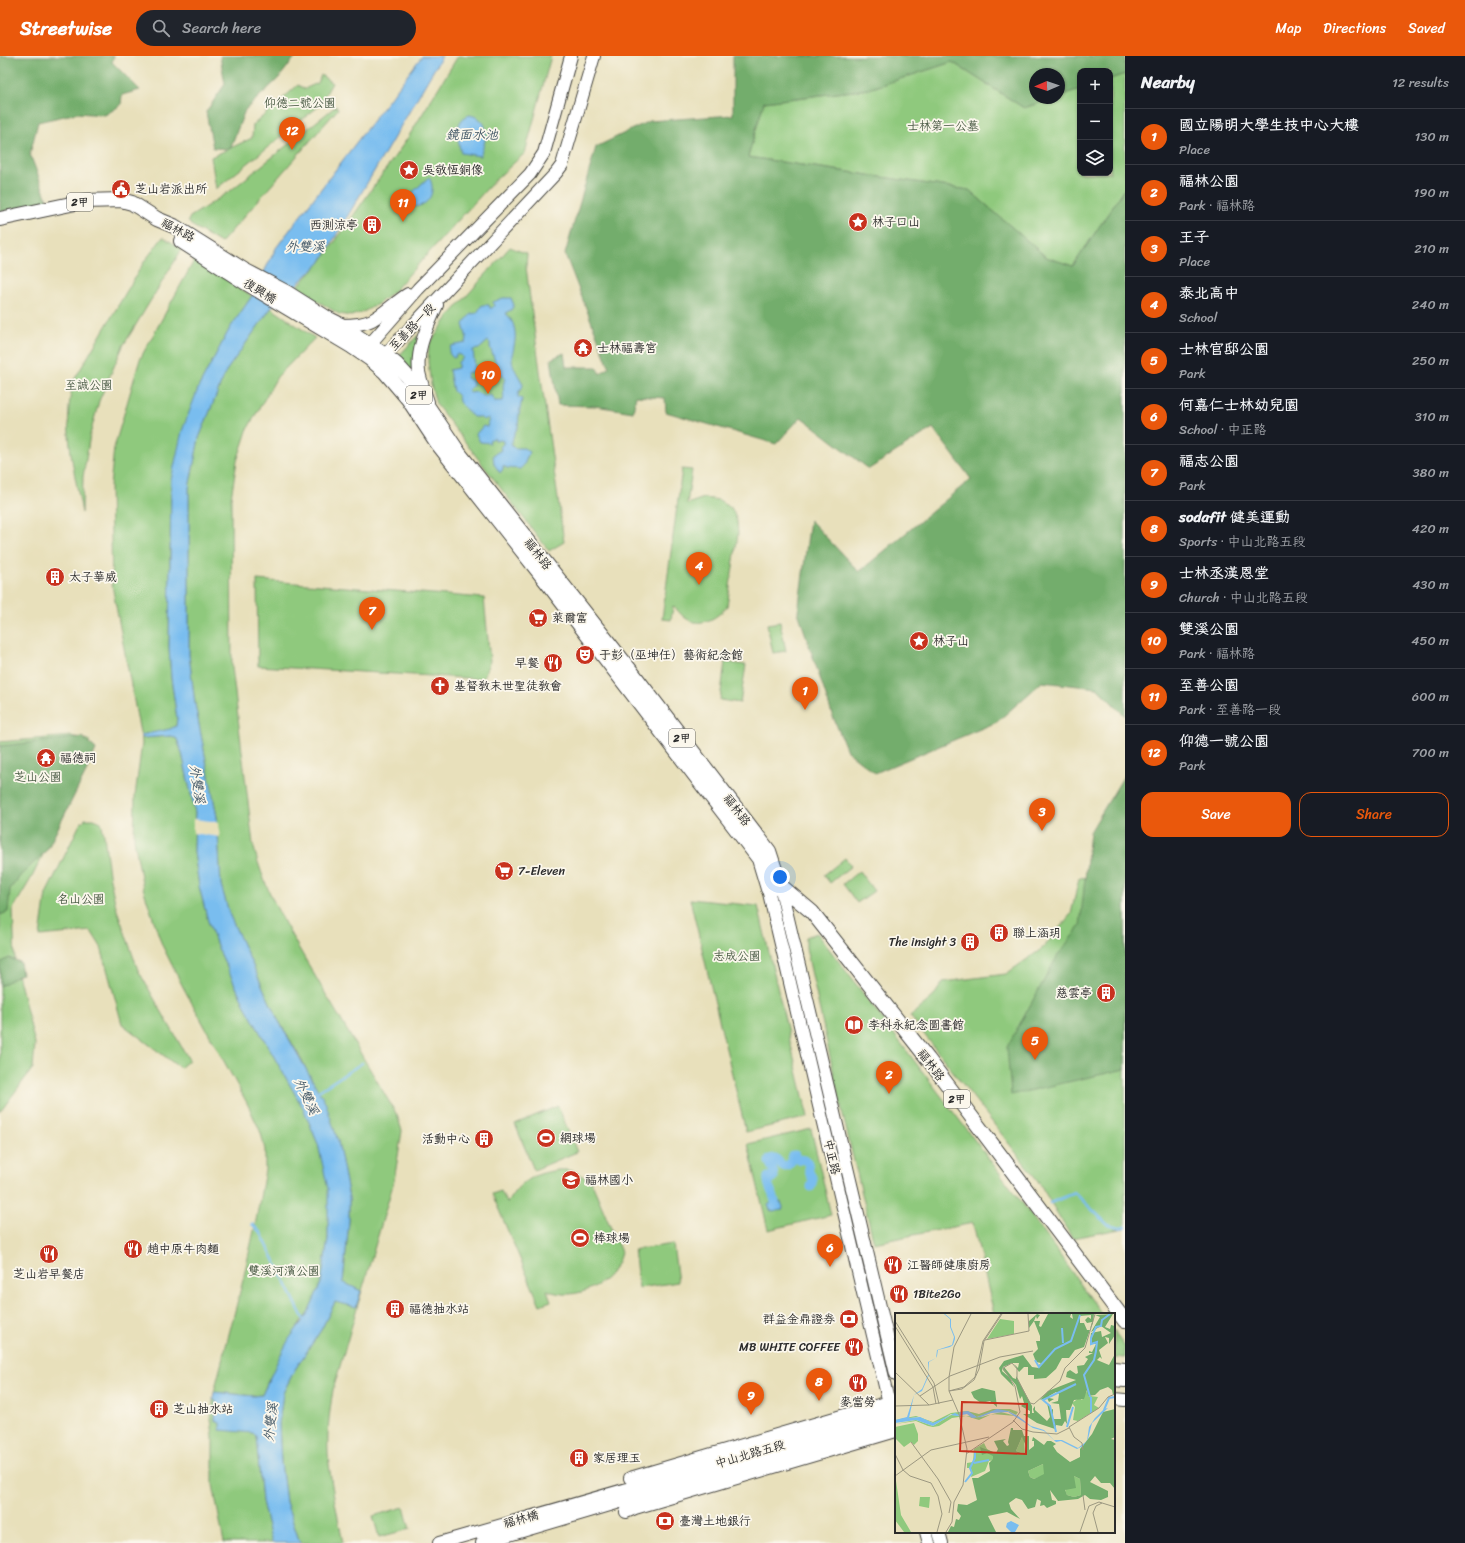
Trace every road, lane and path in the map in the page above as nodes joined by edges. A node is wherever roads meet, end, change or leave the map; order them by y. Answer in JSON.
{"nodes":[{"id":1,"x":571,"y":56,"type":"edge"},
{"id":2,"x":594,"y":56,"type":"edge"},
{"id":3,"x":0,"y":219,"type":"edge"},
{"id":4,"x":203,"y":250,"type":"joint"},
{"id":5,"x":418,"y":289,"type":"junction"},
{"id":6,"x":441,"y":297,"type":"junction"},
{"id":7,"x":323,"y":323,"type":"junction"},
{"id":8,"x":340,"y":325,"type":"junction"},
{"id":9,"x":370,"y":344,"type":"junction"},
{"id":10,"x":385,"y":355,"type":"junction"},
{"id":11,"x":370,"y":359,"type":"junction"},
{"id":12,"x":430,"y":411,"type":"junction"},
{"id":13,"x":774,"y":887,"type":"junction"},
{"id":14,"x":1125,"y":1321,"type":"edge"},
{"id":15,"x":1115,"y":1368,"type":"edge"},
{"id":16,"x":1125,"y":1369,"type":"edge"},
{"id":17,"x":895,"y":1370,"type":"edge"},
{"id":18,"x":1115,"y":1380,"type":"edge"},
{"id":19,"x":1125,"y":1381,"type":"edge"},
{"id":20,"x":1115,"y":1388,"type":"edge"},
{"id":21,"x":1125,"y":1389,"type":"edge"},
{"id":22,"x":1115,"y":1399,"type":"edge"},
{"id":23,"x":1125,"y":1400,"type":"edge"},
{"id":24,"x":895,"y":1415,"type":"edge"},
{"id":25,"x":630,"y":1478,"type":"dead end"},
{"id":26,"x":603,"y":1495,"type":"joint"},
{"id":27,"x":605,"y":1507,"type":"joint"},
{"id":28,"x":626,"y":1512,"type":"dead end"},
{"id":29,"x":926,"y":1533,"type":"edge"},
{"id":30,"x":939,"y":1533,"type":"edge"},
{"id":31,"x":439,"y":1543,"type":"edge"},
{"id":32,"x":482,"y":1543,"type":"edge"},
{"id":33,"x":929,"y":1543,"type":"edge"},
{"id":34,"x":942,"y":1543,"type":"edge"}],
"edges":[{"from":1,"to":5,"type":"main road","name":"至善路一段"},
{"from":2,"to":6,"type":"main road","name":"至善路一段"},
{"from":3,"to":4,"type":"main road","name":"福林路","number":"2甲"},
{"from":4,"to":7,"type":"main road","name":"復興橋","number":"2甲"},
{"from":5,"to":8,"type":"main road"},
{"from":5,"to":9,"type":"main road","name":"至善路一段"},
{"from":6,"to":10,"type":"main road","name":"至善路一段"},
{"from":6,"to":12,"type":"main road"},
{"from":7,"to":8,"type":"main road","name":"福林路","number":"2甲"},
{"from":7,"to":11,"type":"main road","name":"福林路","number":"2甲"},
{"from":8,"to":9,"type":"main road","name":"福林路","number":"2甲"},
{"from":9,"to":10,"type":"main road","name":"福林路","number":"2甲"},
{"from":9,"to":11,"type":"main road","name":"至善路一段"},
{"from":10,"to":11,"type":"main road","name":"至善路一段"},
{"from":10,"to":12,"type":"main road","name":"福林路","number":"2甲"},
{"from":11,"to":13,"type":"main road","name":"福林路","number":"2甲"},
{"from":12,"to":13,"type":"main road","name":"福林路","number":"2甲"},
{"from":13,"to":14,"type":"main road","name":"福林路","number":"2甲"},
{"from":13,"to":17,"type":"main road","name":"中正路"},
{"from":13,"to":24,"type":"main road","name":"中正路"},
{"from":15,"to":16,"type":"main road"},
{"from":18,"to":19,"type":"main road"},
{"from":20,"to":21,"type":"main road"},
{"from":22,"to":23,"type":"main road"},
{"from":24,"to":25,"type":"main road","name":"中山北路五段"},
{"from":24,"to":26,"type":"main road","name":"中山北路五段"},
{"from":24,"to":27,"type":"main road","name":"中山北路五段"},
{"from":24,"to":28,"type":"main road","name":"中山北路五段"},
{"from":26,"to":31,"type":"main road","name":"福林橋"},
{"from":27,"to":32,"type":"main road","name":"福林橋"},
{"from":29,"to":33,"type":"main road"},
{"from":30,"to":34,"type":"main road"}]}
